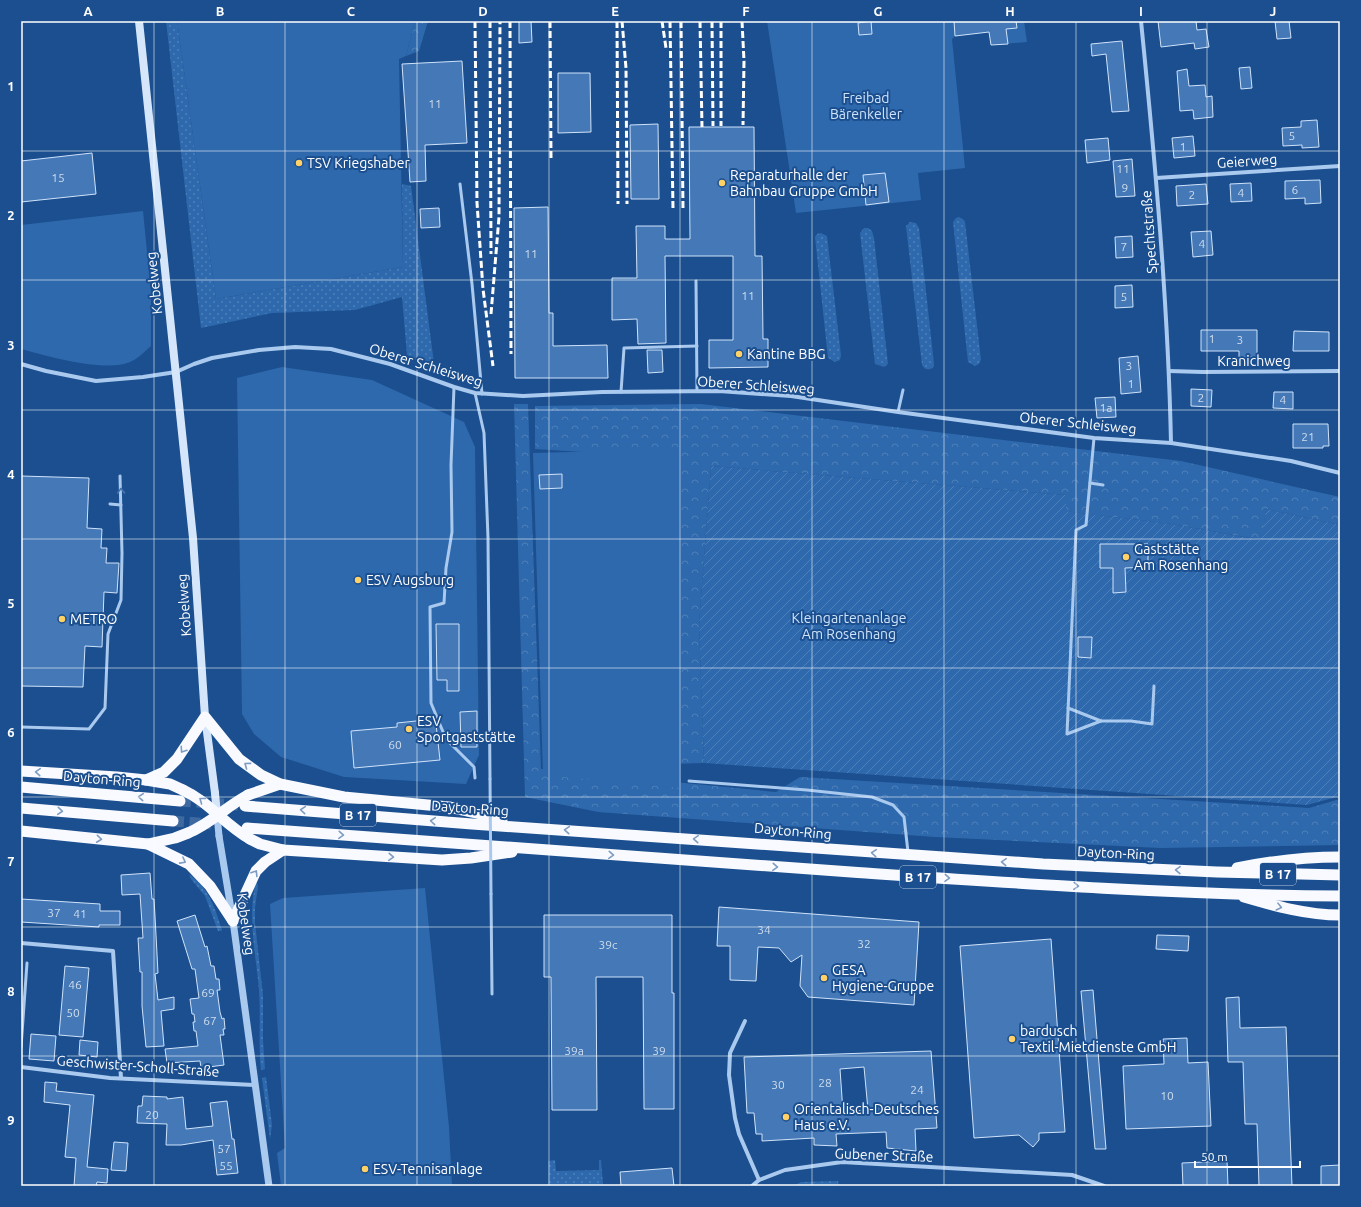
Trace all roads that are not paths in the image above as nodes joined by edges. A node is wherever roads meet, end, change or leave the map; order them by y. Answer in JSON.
{"nodes":[{"id":1,"x":139,"y":21,"type":"edge"},
{"id":2,"x":1141,"y":21,"type":"edge"},
{"id":3,"x":1340,"y":166,"type":"edge"},
{"id":4,"x":1156,"y":178,"type":"junction"},
{"id":5,"x":460,"y":184,"type":"dead end"},
{"id":6,"x":696,"y":281,"type":"dead end"},
{"id":7,"x":697,"y":346,"type":"junction"},
{"id":8,"x":21,"y":364,"type":"edge"},
{"id":9,"x":1169,"y":371,"type":"junction"},
{"id":10,"x":1340,"y":371,"type":"edge"},
{"id":11,"x":176,"y":372,"type":"junction"},
{"id":12,"x":454,"y":387,"type":"junction"},
{"id":13,"x":903,"y":390,"type":"dead end"},
{"id":14,"x":621,"y":392,"type":"junction"},
{"id":15,"x":697,"y":392,"type":"junction"},
{"id":16,"x":475,"y":393,"type":"junction"},
{"id":17,"x":482,"y":394,"type":"junction"},
{"id":18,"x":898,"y":412,"type":"junction"},
{"id":19,"x":1094,"y":438,"type":"junction"},
{"id":20,"x":1171,"y":443,"type":"junction"},
{"id":21,"x":1340,"y":473,"type":"edge"},
{"id":22,"x":120,"y":476,"type":"dead end"},
{"id":23,"x":1090,"y":483,"type":"junction"},
{"id":24,"x":1103,"y":484,"type":"dead end"},
{"id":25,"x":110,"y":504,"type":"dead end"},
{"id":26,"x":121,"y":505,"type":"junction"},
{"id":27,"x":1154,"y":686,"type":"dead end"},
{"id":28,"x":1068,"y":708,"type":"junction"},
{"id":29,"x":205,"y":717,"type":"junction"},
{"id":30,"x":1102,"y":721,"type":"junction"},
{"id":31,"x":21,"y":727,"type":"edge"},
{"id":32,"x":21,"y":771,"type":"edge"},
{"id":33,"x":475,"y":778,"type":"dead end"},
{"id":34,"x":146,"y":780,"type":"junction"},
{"id":35,"x":689,"y":780,"type":"dead end"},
{"id":36,"x":280,"y":784,"type":"junction"},
{"id":37,"x":21,"y":787,"type":"edge"},
{"id":38,"x":180,"y":801,"type":"tunnel mouth"},
{"id":39,"x":246,"y":801,"type":"junction"},
{"id":40,"x":21,"y":808,"type":"edge"},
{"id":41,"x":217,"y":815,"type":"junction"},
{"id":42,"x":173,"y":821,"type":"tunnel mouth"},
{"id":43,"x":522,"y":826,"type":"junction"},
{"id":44,"x":247,"y":828,"type":"dead end"},
{"id":45,"x":21,"y":832,"type":"edge"},
{"id":46,"x":148,"y":844,"type":"junction"},
{"id":47,"x":530,"y":849,"type":"junction"},
{"id":48,"x":283,"y":850,"type":"junction"},
{"id":49,"x":908,"y":855,"type":"junction"},
{"id":50,"x":1340,"y":857,"type":"edge"},
{"id":51,"x":1217,"y":872,"type":"junction"},
{"id":52,"x":1340,"y":875,"type":"edge"},
{"id":53,"x":1228,"y":893,"type":"junction"},
{"id":54,"x":1340,"y":896,"type":"edge"},
{"id":55,"x":1340,"y":915,"type":"edge"},
{"id":56,"x":233,"y":921,"type":"junction"},
{"id":57,"x":21,"y":942,"type":"edge"},
{"id":58,"x":27,"y":963,"type":"dead end"},
{"id":59,"x":492,"y":994,"type":"dead end"},
{"id":60,"x":744,"y":1021,"type":"dead end"},
{"id":61,"x":21,"y":1047,"type":"edge"},
{"id":62,"x":21,"y":1066,"type":"edge"},
{"id":63,"x":121,"y":1078,"type":"junction"},
{"id":64,"x":254,"y":1085,"type":"junction"},
{"id":65,"x":759,"y":1180,"type":"junction"},
{"id":66,"x":269,"y":1186,"type":"edge"},
{"id":67,"x":752,"y":1186,"type":"edge"},
{"id":68,"x":1104,"y":1186,"type":"edge"}],
"edges":[{"from":1,"to":11,"type":"main road","name":"Kobelweg"},
{"from":2,"to":4,"type":"street","name":"Spechtstraße"},
{"from":3,"to":4,"type":"street","name":"Geierweg"},
{"from":4,"to":9,"type":"street","name":"Spechtstraße"},
{"from":5,"to":17,"type":"lane"},
{"from":6,"to":7,"type":"lane"},
{"from":7,"to":14,"type":"lane"},
{"from":7,"to":15,"type":"lane"},
{"from":8,"to":11,"type":"street","name":"Oberer Schleisweg"},
{"from":9,"to":10,"type":"street","name":"Kranichweg"},
{"from":9,"to":20,"type":"street","name":"Spechtstraße"},
{"from":11,"to":12,"type":"street","name":"Oberer Schleisweg"},
{"from":11,"to":29,"type":"main road","name":"Kobelweg"},
{"from":12,"to":16,"type":"street","name":"Oberer Schleisweg"},
{"from":12,"to":33,"type":"lane"},
{"from":13,"to":18,"type":"lane"},
{"from":14,"to":15,"type":"street","name":"Oberer Schleisweg"},
{"from":14,"to":17,"type":"street","name":"Oberer Schleisweg"},
{"from":15,"to":18,"type":"street","name":"Oberer Schleisweg"},
{"from":16,"to":17,"type":"street","name":"Oberer Schleisweg"},
{"from":16,"to":59,"type":"lane","bridge":true},
{"from":18,"to":19,"type":"street","name":"Oberer Schleisweg"},
{"from":19,"to":20,"type":"street","name":"Oberer Schleisweg"},
{"from":19,"to":23,"type":"lane"},
{"from":20,"to":21,"type":"street","name":"Oberer Schleisweg"},
{"from":26,"to":22,"type":"lane","one_way":true},
{"from":23,"to":24,"type":"lane"},
{"from":23,"to":28,"type":"lane"},
{"from":25,"to":26,"type":"lane"},
{"from":26,"to":31,"type":"lane"},
{"from":27,"to":30,"type":"lane"},
{"from":28,"to":30,"type":"lane"},
{"from":28,"to":30,"type":"lane"},
{"from":29,"to":34,"type":"highway","one_way":true},
{"from":36,"to":29,"type":"highway","one_way":true},
{"from":29,"to":41,"type":"main road","name":"Kobelweg","bridge":true},
{"from":34,"to":32,"type":"highway","one_way":true},
{"from":41,"to":34,"type":"highway","one_way":true,"bridge":true},
{"from":35,"to":49,"type":"lane"},
{"from":36,"to":39,"type":"highway"},
{"from":36,"to":43,"type":"highway"},
{"from":38,"to":37,"type":"highway","name":"Dayton-Ring","one_way":true},
{"from":39,"to":41,"type":"highway","bridge":true},
{"from":43,"to":39,"type":"highway","name":"Dayton-Ring","number":"B 17","one_way":true},
{"from":40,"to":42,"type":"highway","one_way":true},
{"from":41,"to":46,"type":"highway","bridge":true},
{"from":41,"to":48,"type":"highway","bridge":true},
{"from":41,"to":56,"type":"street","name":"Kobelweg","bridge":true},
{"from":49,"to":43,"type":"highway","name":"Dayton-Ring","number":"B 17","one_way":true},
{"from":44,"to":47,"type":"highway","number":"B 17","one_way":true},
{"from":45,"to":46,"type":"highway","one_way":true},
{"from":46,"to":56,"type":"highway","one_way":true},
{"from":48,"to":47,"type":"highway","one_way":true},
{"from":47,"to":53,"type":"highway","number":"B 17","one_way":true},
{"from":56,"to":48,"type":"highway","one_way":true},
{"from":51,"to":49,"type":"highway","name":"Dayton-Ring","number":"B 17","one_way":true},
{"from":50,"to":51,"type":"highway"},
{"from":51,"to":52,"type":"highway","name":"Dayton-Ring","number":"B 17"},
{"from":53,"to":54,"type":"highway","number":"B 17"},
{"from":53,"to":55,"type":"highway","one_way":true},
{"from":56,"to":64,"type":"street","name":"Kobelweg"},
{"from":57,"to":63,"type":"street"},
{"from":58,"to":61,"type":"lane"},
{"from":60,"to":65,"type":"street"},
{"from":62,"to":63,"type":"street","name":"Geschwister-Scholl-Straße"},
{"from":63,"to":64,"type":"street","name":"Geschwister-Scholl-Straße"},
{"from":64,"to":66,"type":"street","name":"Kobelweg"},
{"from":65,"to":67,"type":"street","name":"Gubener Straße"},
{"from":65,"to":68,"type":"street","name":"Gubener Straße"}]}
